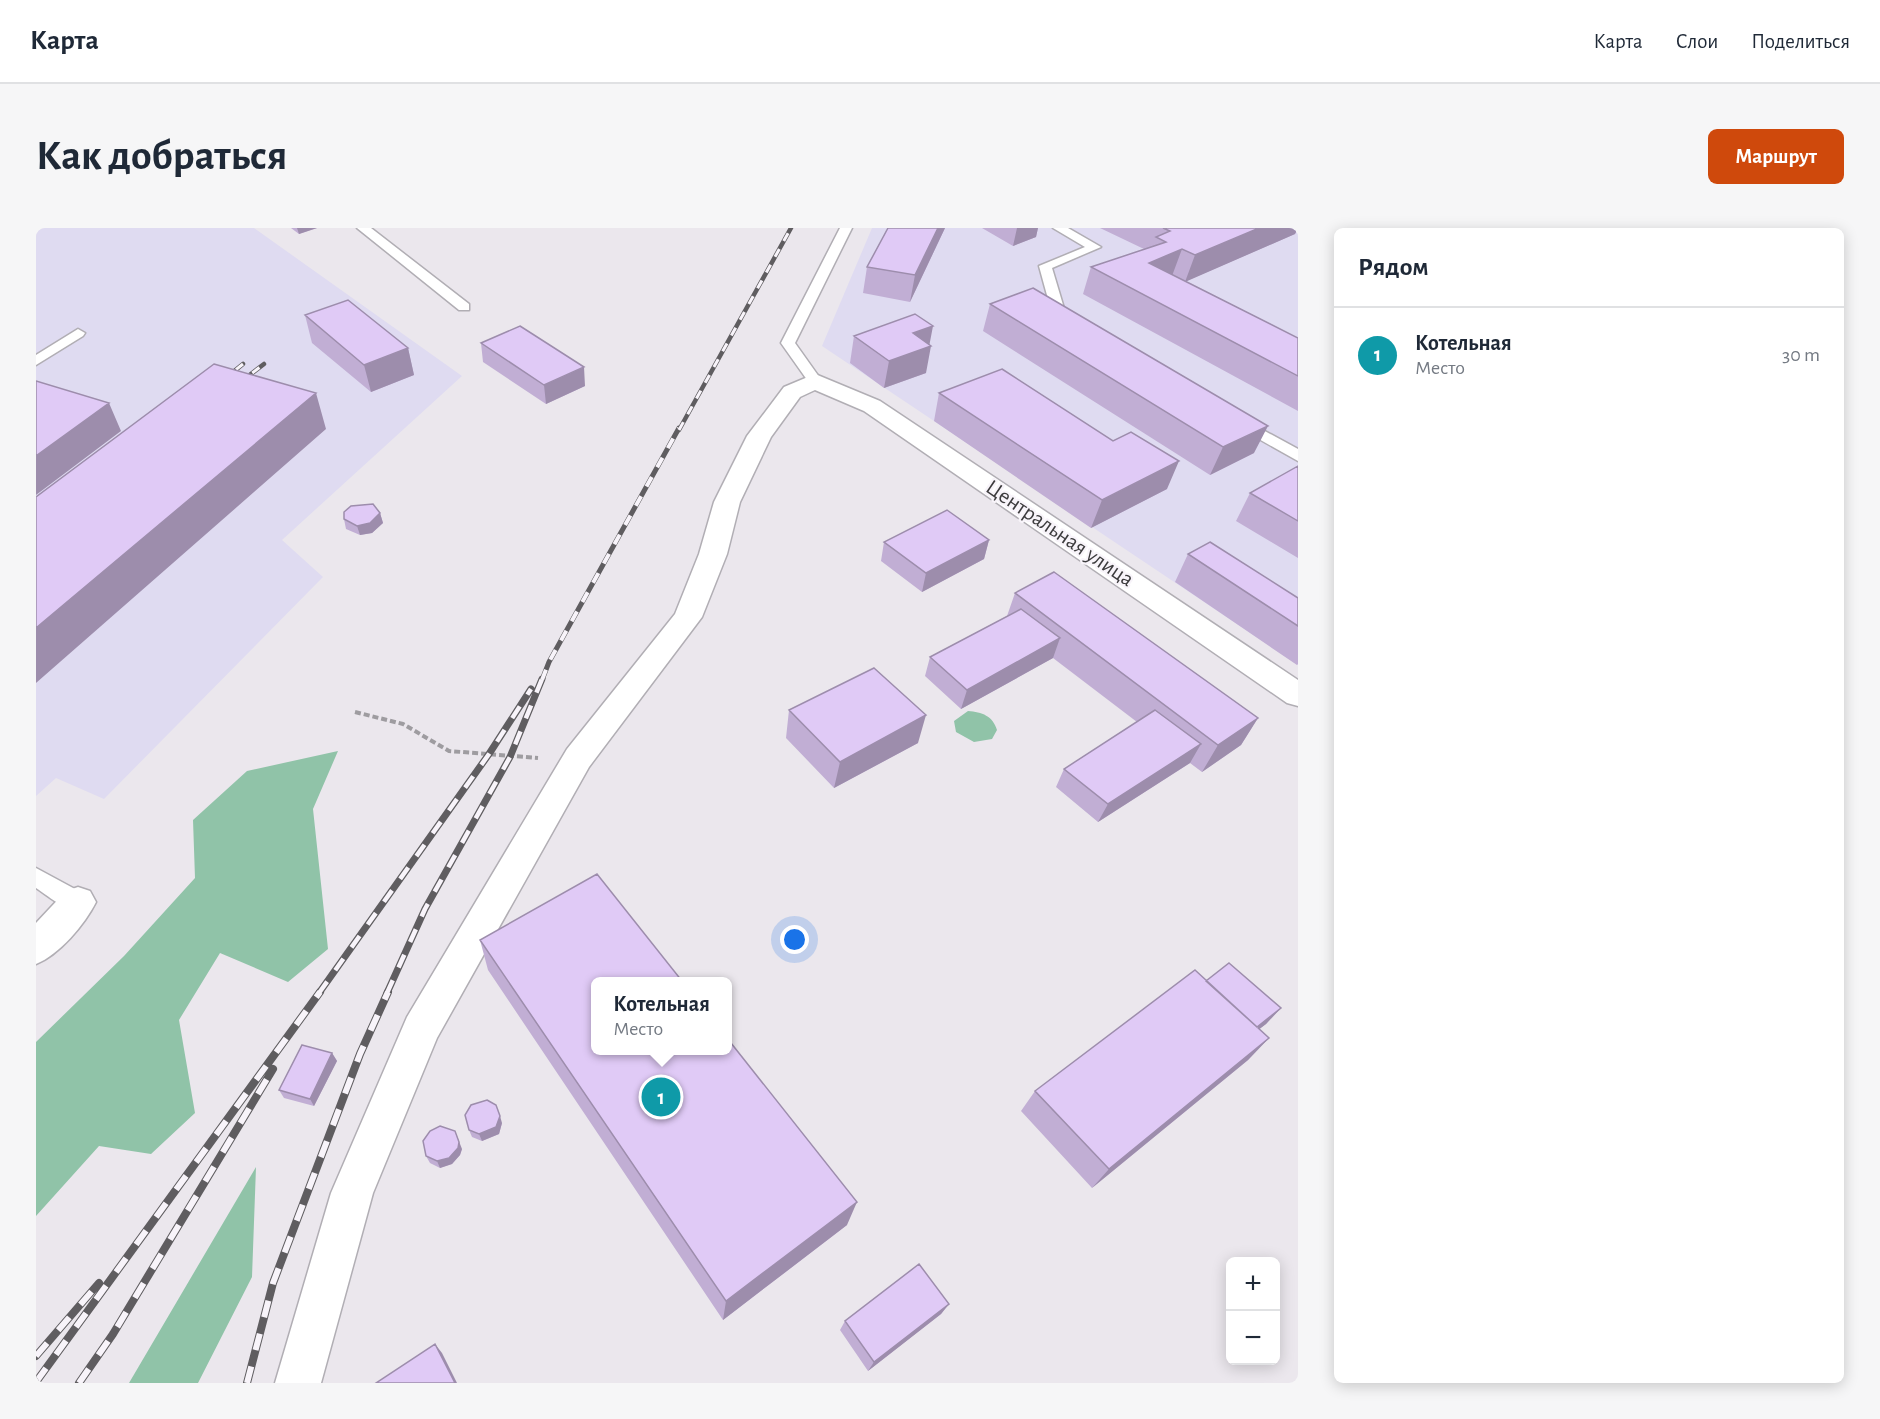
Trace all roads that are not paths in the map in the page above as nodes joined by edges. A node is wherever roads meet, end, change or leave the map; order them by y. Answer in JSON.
{"nodes":[{"id":1,"x":363,"y":228,"type":"edge"},
{"id":2,"x":846,"y":228,"type":"edge"},
{"id":3,"x":1059,"y":228,"type":"edge"},
{"id":4,"x":464,"y":307,"type":"dead end"},
{"id":5,"x":1081,"y":329,"type":"edge"},
{"id":6,"x":78,"y":333,"type":"dead end"},
{"id":7,"x":36,"y":361,"type":"edge"},
{"id":8,"x":815,"y":381,"type":"junction"},
{"id":9,"x":1226,"y":414,"type":"edge"},
{"id":10,"x":1298,"y":456,"type":"edge"},
{"id":11,"x":1298,"y":695,"type":"edge"},
{"id":12,"x":36,"y":877,"type":"edge"},
{"id":13,"x":78,"y":903,"type":"joint"},
{"id":14,"x":36,"y":948,"type":"edge"},
{"id":15,"x":298,"y":1383,"type":"edge"}],
"edges":[{"from":1,"to":4,"type":"lane"},
{"from":2,"to":8,"type":"lane"},
{"from":3,"to":5,"type":"lane"},
{"from":6,"to":7,"type":"lane"},
{"from":8,"to":11,"type":"street","name":"Центральная улица"},
{"from":8,"to":15,"type":"street"},
{"from":9,"to":10,"type":"lane"},
{"from":12,"to":13,"type":"lane"},
{"from":13,"to":14,"type":"street"}]}
